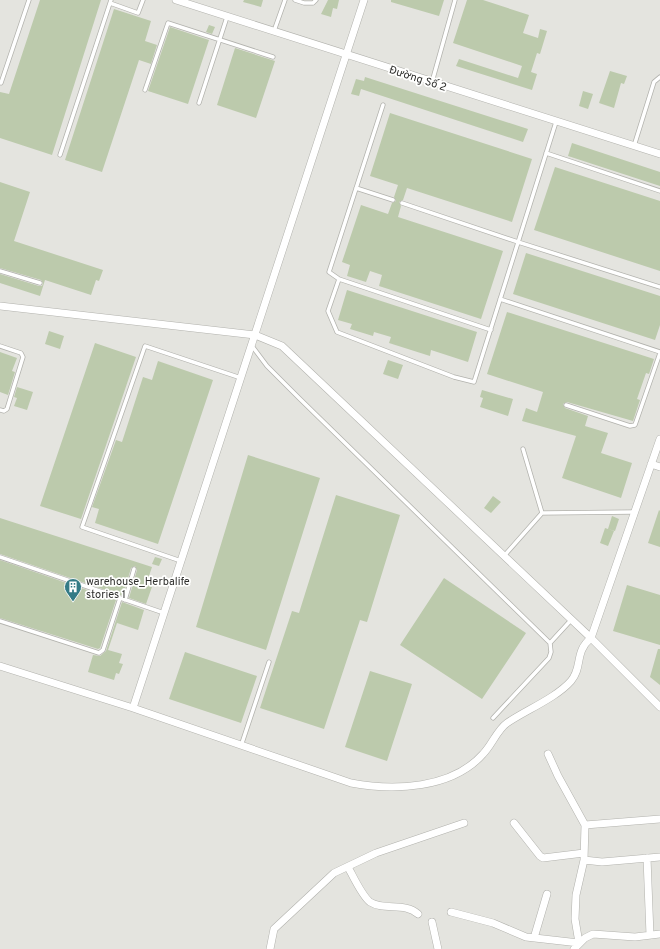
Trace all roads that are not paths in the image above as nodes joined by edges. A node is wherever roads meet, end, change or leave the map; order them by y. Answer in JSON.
{"nodes":[{"id":1,"x":29,"y":0,"type":"edge"},
{"id":2,"x":143,"y":0,"type":"edge"},
{"id":3,"x":176,"y":0,"type":"edge"},
{"id":4,"x":284,"y":0,"type":"edge"},
{"id":5,"x":295,"y":0,"type":"edge"},
{"id":6,"x":316,"y":0,"type":"edge"},
{"id":7,"x":364,"y":0,"type":"edge"},
{"id":8,"x":455,"y":0,"type":"edge"},
{"id":9,"x":110,"y":2,"type":"edge"},
{"id":10,"x":227,"y":17,"type":"junction"},
{"id":11,"x":274,"y":32,"type":"junction"},
{"id":12,"x":220,"y":40,"type":"junction"},
{"id":13,"x":346,"y":55,"type":"junction"},
{"id":14,"x":273,"y":57,"type":"dead end"},
{"id":15,"x":660,"y":77,"type":"edge"},
{"id":16,"x":1,"y":83,"type":"edge"},
{"id":17,"x":432,"y":83,"type":"junction"},
{"id":18,"x":145,"y":90,"type":"dead end"},
{"id":19,"x":199,"y":103,"type":"dead end"},
{"id":20,"x":382,"y":105,"type":"dead end"},
{"id":21,"x":556,"y":122,"type":"junction"},
{"id":22,"x":634,"y":146,"type":"junction"},
{"id":23,"x":546,"y":153,"type":"junction"},
{"id":24,"x":660,"y":154,"type":"edge"},
{"id":25,"x":60,"y":155,"type":"dead end"},
{"id":26,"x":356,"y":188,"type":"junction"},
{"id":27,"x":660,"y":191,"type":"edge"},
{"id":28,"x":393,"y":200,"type":"dead end"},
{"id":29,"x":402,"y":203,"type":"dead end"},
{"id":30,"x":518,"y":242,"type":"junction"},
{"id":31,"x":0,"y":270,"type":"edge"},
{"id":32,"x":339,"y":280,"type":"junction"},
{"id":33,"x":40,"y":283,"type":"dead end"},
{"id":34,"x":660,"y":287,"type":"edge"},
{"id":35,"x":500,"y":299,"type":"junction"},
{"id":36,"x":0,"y":306,"type":"edge"},
{"id":37,"x":491,"y":330,"type":"junction"},
{"id":38,"x":255,"y":335,"type":"junction"},
{"id":39,"x":0,"y":346,"type":"edge"},
{"id":40,"x":252,"y":346,"type":"junction"},
{"id":41,"x":660,"y":353,"type":"edge"},
{"id":42,"x":241,"y":378,"type":"junction"},
{"id":43,"x":566,"y":405,"type":"dead end"},
{"id":44,"x":0,"y":410,"type":"edge"},
{"id":45,"x":660,"y":439,"type":"edge"},
{"id":46,"x":523,"y":449,"type":"dead end"},
{"id":47,"x":651,"y":464,"type":"junction"},
{"id":48,"x":660,"y":466,"type":"edge"},
{"id":49,"x":634,"y":512,"type":"junction"},
{"id":50,"x":542,"y":513,"type":"junction"},
{"id":51,"x":504,"y":556,"type":"junction"},
{"id":52,"x":0,"y":558,"type":"edge"},
{"id":53,"x":181,"y":561,"type":"junction"},
{"id":54,"x":134,"y":569,"type":"dead end"},
{"id":55,"x":120,"y":598,"type":"junction"},
{"id":56,"x":125,"y":600,"type":"junction"},
{"id":57,"x":164,"y":613,"type":"junction"},
{"id":58,"x":572,"y":620,"type":"junction"},
{"id":59,"x":0,"y":622,"type":"edge"},
{"id":60,"x":591,"y":638,"type":"junction"},
{"id":61,"x":550,"y":643,"type":"junction"},
{"id":62,"x":269,"y":662,"type":"dead end"},
{"id":63,"x":0,"y":666,"type":"edge"},
{"id":64,"x":660,"y":707,"type":"edge"},
{"id":65,"x":133,"y":708,"type":"junction"},
{"id":66,"x":493,"y":718,"type":"dead end"},
{"id":67,"x":241,"y":746,"type":"junction"},
{"id":68,"x":548,"y":754,"type":"dead end"},
{"id":69,"x":660,"y":819,"type":"edge"},
{"id":70,"x":464,"y":823,"type":"dead end"},
{"id":71,"x":514,"y":823,"type":"dead end"},
{"id":72,"x":585,"y":825,"type":"junction"},
{"id":73,"x":584,"y":856,"type":"junction"},
{"id":74,"x":660,"y":857,"type":"edge"},
{"id":75,"x":647,"y":858,"type":"junction"},
{"id":76,"x":348,"y":867,"type":"junction"},
{"id":77,"x":547,"y":894,"type":"dead end"},
{"id":78,"x":451,"y":912,"type":"dead end"},
{"id":79,"x":418,"y":914,"type":"dead end"},
{"id":80,"x":432,"y":922,"type":"dead end"},
{"id":81,"x":660,"y":934,"type":"edge"},
{"id":82,"x":650,"y":935,"type":"junction"},
{"id":83,"x":534,"y":938,"type":"junction"},
{"id":84,"x":578,"y":943,"type":"junction"},
{"id":85,"x":270,"y":949,"type":"edge"},
{"id":86,"x":438,"y":949,"type":"edge"},
{"id":87,"x":574,"y":949,"type":"edge"}],
"edges":[{"from":1,"to":16,"type":"lane"},
{"from":2,"to":9,"type":"lane"},
{"from":3,"to":10,"type":"street","name":"Đường Số 2"},
{"from":4,"to":11,"type":"lane"},
{"from":5,"to":6,"type":"lane"},
{"from":7,"to":13,"type":"street"},
{"from":8,"to":17,"type":"lane"},
{"from":9,"to":25,"type":"lane"},
{"from":10,"to":11,"type":"street","name":"Đường Số 2"},
{"from":10,"to":12,"type":"lane"},
{"from":11,"to":13,"type":"street","name":"Đường Số 2"},
{"from":12,"to":14,"type":"lane"},
{"from":12,"to":18,"type":"lane"},
{"from":12,"to":19,"type":"lane"},
{"from":13,"to":17,"type":"street","name":"Đường Số 2"},
{"from":13,"to":38,"type":"street"},
{"from":15,"to":22,"type":"lane"},
{"from":17,"to":21,"type":"street","name":"Đường Số 2"},
{"from":20,"to":26,"type":"lane"},
{"from":21,"to":22,"type":"street","name":"Đường Số 2"},
{"from":21,"to":23,"type":"lane"},
{"from":22,"to":24,"type":"street","name":"Đường Số 2"},
{"from":23,"to":27,"type":"lane"},
{"from":23,"to":30,"type":"lane"},
{"from":26,"to":28,"type":"lane"},
{"from":26,"to":32,"type":"lane"},
{"from":29,"to":30,"type":"lane"},
{"from":30,"to":34,"type":"lane"},
{"from":30,"to":35,"type":"lane"},
{"from":31,"to":33,"type":"lane"},
{"from":32,"to":37,"type":"lane"},
{"from":32,"to":37,"type":"lane"},
{"from":35,"to":37,"type":"lane"},
{"from":35,"to":41,"type":"lane"},
{"from":36,"to":38,"type":"street"},
{"from":38,"to":40,"type":"street"},
{"from":38,"to":51,"type":"street"},
{"from":39,"to":44,"type":"lane"},
{"from":40,"to":42,"type":"street"},
{"from":40,"to":61,"type":"lane"},
{"from":41,"to":43,"type":"lane"},
{"from":42,"to":53,"type":"street"},
{"from":42,"to":53,"type":"lane"},
{"from":45,"to":47,"type":"street"},
{"from":46,"to":50,"type":"lane"},
{"from":47,"to":48,"type":"street"},
{"from":47,"to":49,"type":"street"},
{"from":49,"to":50,"type":"lane"},
{"from":49,"to":60,"type":"street"},
{"from":50,"to":51,"type":"lane"},
{"from":51,"to":58,"type":"street"},
{"from":52,"to":55,"type":"lane"},
{"from":53,"to":57,"type":"street"},
{"from":54,"to":56,"type":"lane"},
{"from":55,"to":56,"type":"lane"},
{"from":55,"to":59,"type":"lane"},
{"from":56,"to":57,"type":"lane"},
{"from":57,"to":65,"type":"street"},
{"from":58,"to":60,"type":"street"},
{"from":58,"to":61,"type":"lane"},
{"from":60,"to":64,"type":"street"},
{"from":60,"to":67,"type":"street"},
{"from":61,"to":66,"type":"lane"},
{"from":62,"to":67,"type":"lane"},
{"from":63,"to":65,"type":"street"},
{"from":65,"to":67,"type":"street"},
{"from":68,"to":72,"type":"street"},
{"from":69,"to":72,"type":"street"},
{"from":70,"to":76,"type":"street"},
{"from":71,"to":73,"type":"street"},
{"from":72,"to":73,"type":"street"},
{"from":73,"to":75,"type":"street"},
{"from":73,"to":84,"type":"street"},
{"from":74,"to":75,"type":"street"},
{"from":75,"to":82,"type":"street"},
{"from":76,"to":79,"type":"street"},
{"from":76,"to":85,"type":"street"},
{"from":77,"to":83,"type":"street"},
{"from":78,"to":83,"type":"street"},
{"from":80,"to":86,"type":"street"},
{"from":81,"to":82,"type":"street"},
{"from":82,"to":84,"type":"street"},
{"from":83,"to":84,"type":"street"},
{"from":84,"to":87,"type":"street"}]}
